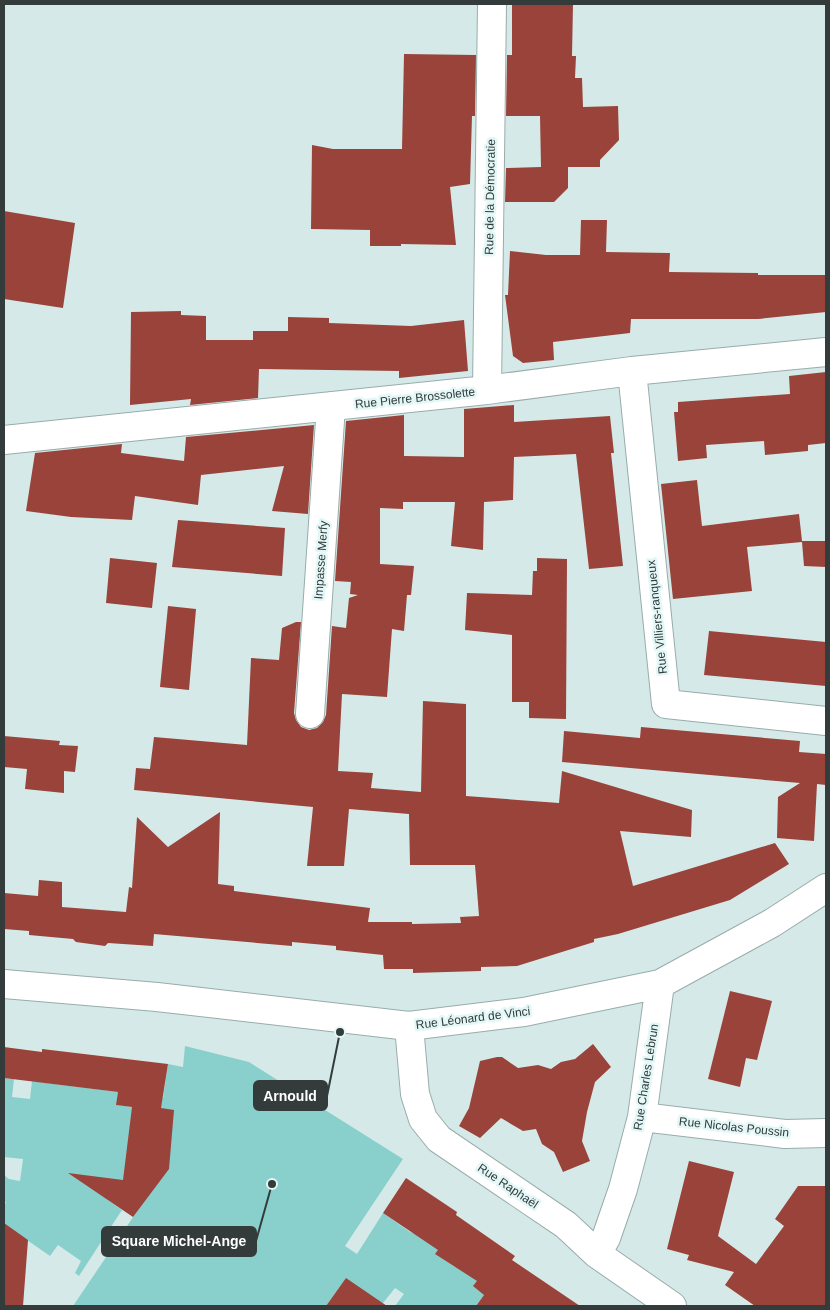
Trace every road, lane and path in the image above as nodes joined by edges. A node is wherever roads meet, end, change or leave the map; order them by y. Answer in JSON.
{"nodes":[{"id":1,"x":492,"y":4,"type":"edge"},
{"id":2,"x":826,"y":352,"type":"edge"},
{"id":3,"x":632,"y":371,"type":"junction"},
{"id":4,"x":488,"y":390,"type":"junction"},
{"id":5,"x":332,"y":406,"type":"junction"},
{"id":6,"x":4,"y":440,"type":"edge"},
{"id":7,"x":310,"y":714,"type":"dead end"},
{"id":8,"x":826,"y":721,"type":"edge"},
{"id":9,"x":826,"y":888,"type":"edge"},
{"id":10,"x":4,"y":984,"type":"edge"},
{"id":11,"x":660,"y":984,"type":"junction"},
{"id":12,"x":409,"y":1026,"type":"junction"},
{"id":13,"x":642,"y":1117,"type":"junction"},
{"id":14,"x":826,"y":1133,"type":"edge"},
{"id":15,"x":597,"y":1254,"type":"junction"},
{"id":16,"x":672,"y":1306,"type":"edge"}],
"edges":[{"from":1,"to":4,"type":"street","name":"Rue de la Démocratie"},
{"from":2,"to":3,"type":"street","name":"Rue Pierre Brossolette"},
{"from":3,"to":4,"type":"street","name":"Rue Pierre Brossolette"},
{"from":3,"to":8,"type":"street","name":"Rue Villiers-ranqueux"},
{"from":4,"to":5,"type":"street","name":"Rue Pierre Brossolette"},
{"from":5,"to":6,"type":"street","name":"Rue Pierre Brossolette"},
{"from":5,"to":7,"type":"street","name":"Impasse Merfy"},
{"from":9,"to":11,"type":"street","name":"Rue Léonard de Vinci"},
{"from":10,"to":12,"type":"street","name":"Rue Léonard de Vinci"},
{"from":11,"to":12,"type":"street","name":"Rue Léonard de Vinci"},
{"from":11,"to":13,"type":"street","name":"Rue Charles Lebrun"},
{"from":12,"to":15,"type":"street","name":"Rue Raphaël"},
{"from":13,"to":14,"type":"street","name":"Rue Nicolas Poussin"},
{"from":13,"to":15,"type":"street","name":"Rue Charles Lebrun"},
{"from":15,"to":16,"type":"street","name":"Rue Raphaël"}]}
